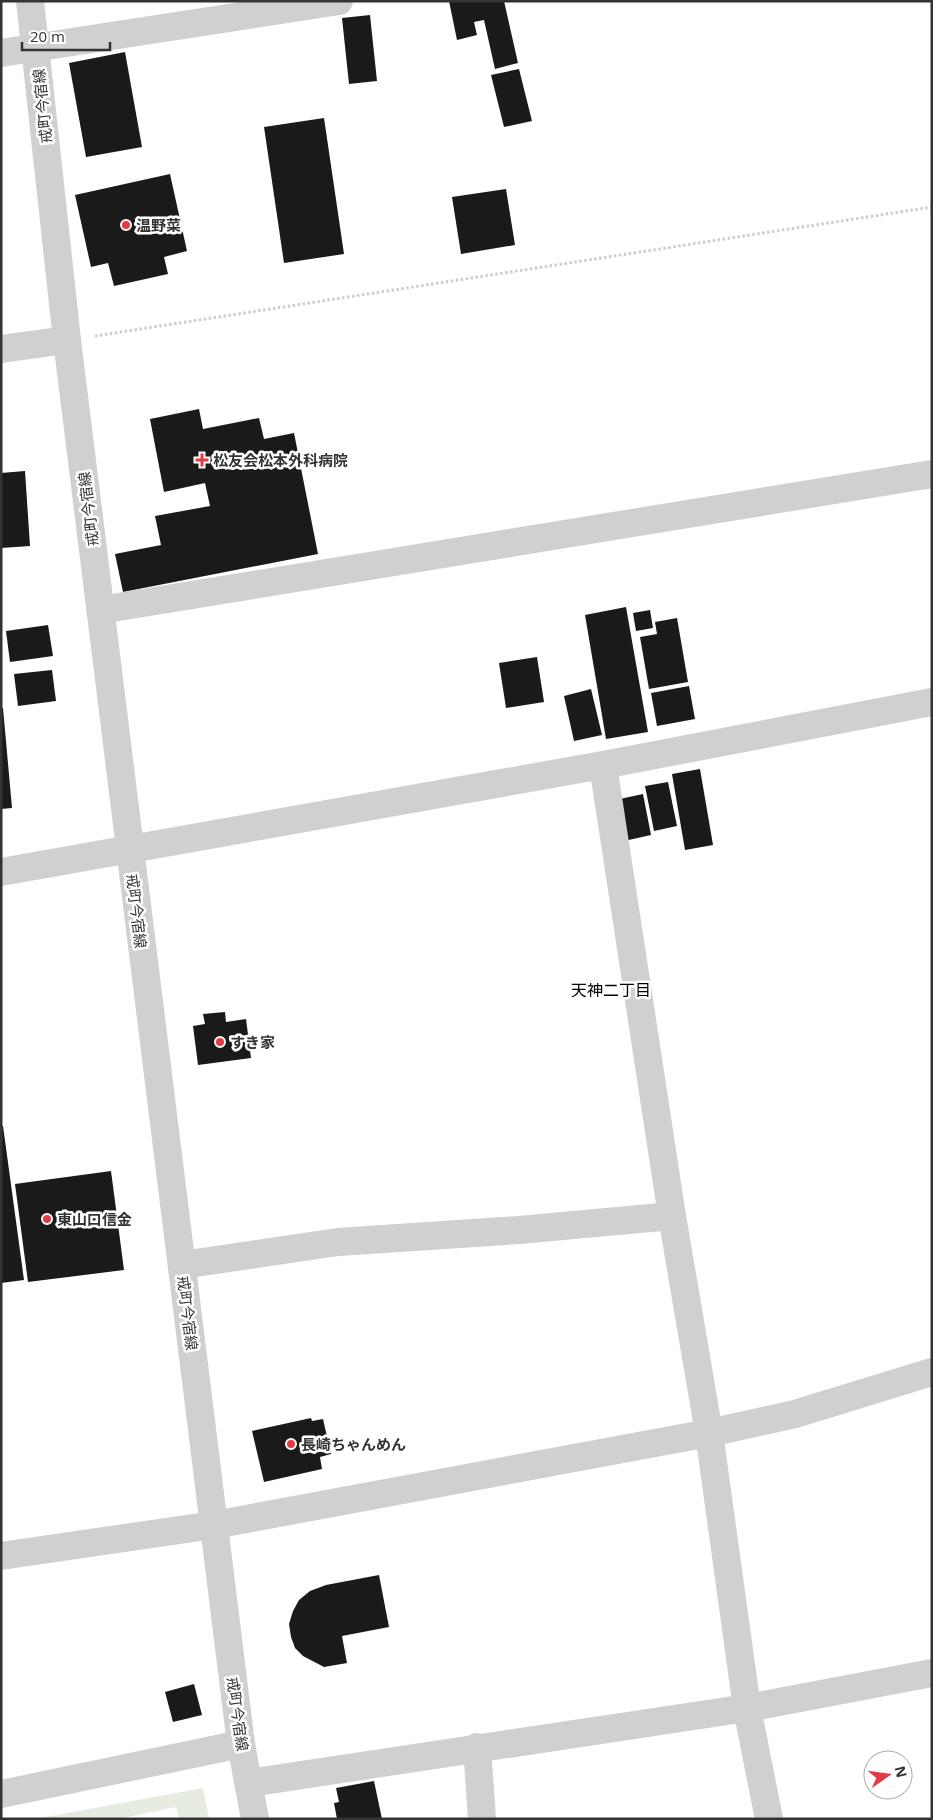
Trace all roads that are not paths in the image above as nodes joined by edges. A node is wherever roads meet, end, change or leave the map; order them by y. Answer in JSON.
{"nodes":[{"id":1,"x":30,"y":1,"type":"edge"},
{"id":2,"x":339,"y":1,"type":"edge"},
{"id":3,"x":36,"y":48,"type":"junction"},
{"id":4,"x":1,"y":53,"type":"edge"},
{"id":5,"x":67,"y":340,"type":"junction"},
{"id":6,"x":1,"y":349,"type":"edge"},
{"id":7,"x":932,"y":474,"type":"edge"},
{"id":8,"x":100,"y":610,"type":"junction"},
{"id":9,"x":932,"y":702,"type":"edge"},
{"id":10,"x":603,"y":765,"type":"junction"},
{"id":11,"x":129,"y":848,"type":"junction"},
{"id":12,"x":1,"y":872,"type":"edge"},
{"id":13,"x":672,"y":1216,"type":"junction"},
{"id":14,"x":182,"y":1265,"type":"junction"},
{"id":15,"x":932,"y":1372,"type":"edge"},
{"id":16,"x":708,"y":1433,"type":"junction"},
{"id":17,"x":214,"y":1525,"type":"junction"},
{"id":18,"x":1,"y":1556,"type":"edge"},
{"id":19,"x":932,"y":1673,"type":"edge"},
{"id":20,"x":747,"y":1708,"type":"junction"},
{"id":21,"x":240,"y":1744,"type":"junction"},
{"id":22,"x":477,"y":1747,"type":"junction"},
{"id":23,"x":248,"y":1782,"type":"junction"},
{"id":24,"x":1,"y":1794,"type":"edge"},
{"id":25,"x":255,"y":1819,"type":"edge"},
{"id":26,"x":482,"y":1819,"type":"edge"},
{"id":27,"x":769,"y":1819,"type":"edge"}],
"edges":[{"from":1,"to":3,"type":"street","name":"戒町今宿線"},
{"from":2,"to":3,"type":"street"},
{"from":3,"to":4,"type":"street"},
{"from":3,"to":5,"type":"street","name":"戒町今宿線"},
{"from":5,"to":6,"type":"street"},
{"from":5,"to":8,"type":"street","name":"戒町今宿線"},
{"from":7,"to":8,"type":"street"},
{"from":8,"to":11,"type":"street","name":"戒町今宿線"},
{"from":9,"to":10,"type":"street"},
{"from":10,"to":11,"type":"street"},
{"from":10,"to":13,"type":"street"},
{"from":11,"to":12,"type":"street"},
{"from":11,"to":14,"type":"street","name":"戒町今宿線"},
{"from":13,"to":14,"type":"street"},
{"from":13,"to":16,"type":"street"},
{"from":14,"to":17,"type":"street","name":"戒町今宿線"},
{"from":15,"to":16,"type":"street"},
{"from":16,"to":17,"type":"street"},
{"from":16,"to":20,"type":"street"},
{"from":17,"to":18,"type":"street"},
{"from":17,"to":21,"type":"street","name":"戒町今宿線"},
{"from":19,"to":20,"type":"street"},
{"from":20,"to":22,"type":"street"},
{"from":20,"to":27,"type":"street"},
{"from":21,"to":23,"type":"street","name":"戒町今宿線"},
{"from":21,"to":24,"type":"street"},
{"from":22,"to":23,"type":"street"},
{"from":22,"to":26,"type":"street"},
{"from":23,"to":25,"type":"street","name":"戒町今宿線"}]}
